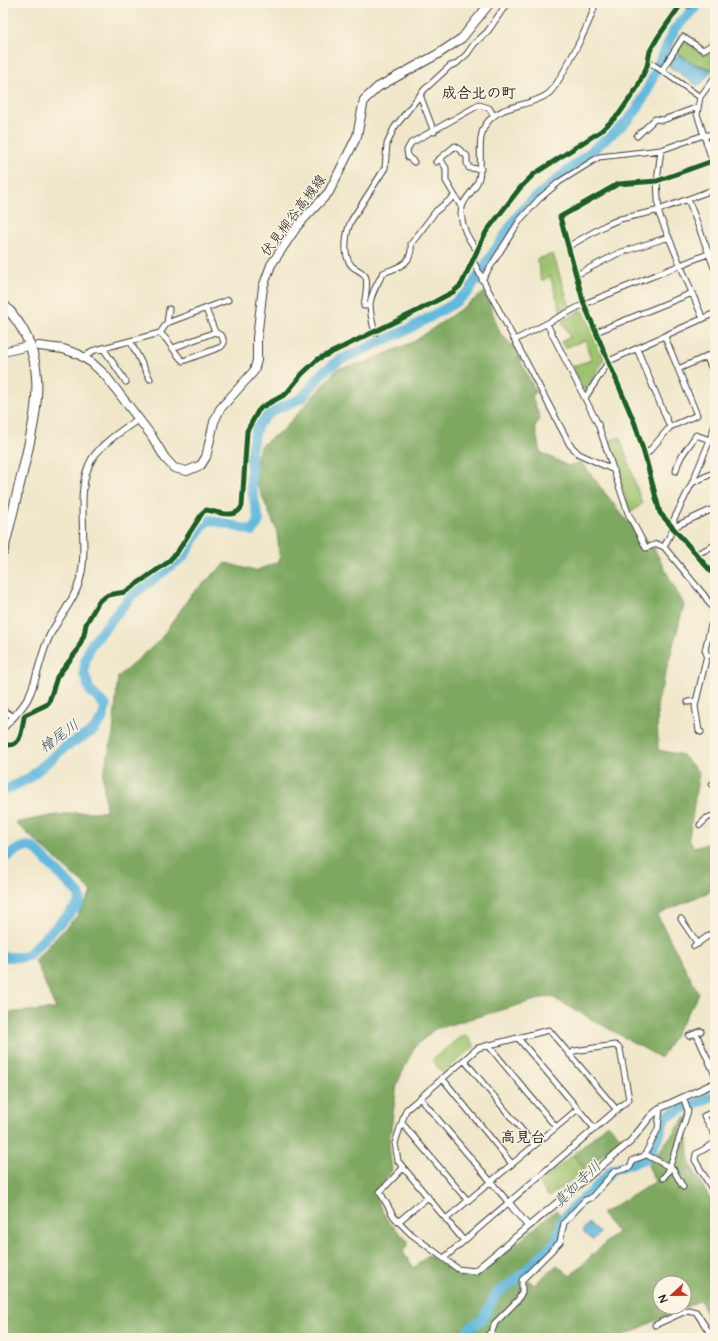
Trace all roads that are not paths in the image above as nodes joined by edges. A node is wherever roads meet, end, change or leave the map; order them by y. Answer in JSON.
{"nodes":[{"id":1,"x":490,"y":3,"type":"edge"},
{"id":2,"x":510,"y":3,"type":"edge"},
{"id":3,"x":595,"y":3,"type":"edge"},
{"id":4,"x":682,"y":3,"type":"edge"},
{"id":5,"x":685,"y":3,"type":"edge"},
{"id":6,"x":692,"y":3,"type":"edge"},
{"id":7,"x":715,"y":43,"type":"edge"},
{"id":8,"x":649,"y":62,"type":"junction"},
{"id":9,"x":661,"y":70,"type":"junction"},
{"id":10,"x":715,"y":77,"type":"edge"},
{"id":11,"x":420,"y":95,"type":"junction"},
{"id":12,"x":700,"y":97,"type":"junction"},
{"id":13,"x":698,"y":107,"type":"junction"},
{"id":14,"x":494,"y":116,"type":"junction"},
{"id":15,"x":434,"y":132,"type":"junction"},
{"id":16,"x":704,"y":135,"type":"junction"},
{"id":17,"x":715,"y":135,"type":"edge"},
{"id":18,"x":637,"y":136,"type":"dead end"},
{"id":19,"x":662,"y":150,"type":"junction"},
{"id":20,"x":714,"y":161,"type":"edge"},
{"id":21,"x":414,"y":162,"type":"dead end"},
{"id":22,"x":481,"y":169,"type":"junction"},
{"id":23,"x":715,"y":169,"type":"edge"},
{"id":24,"x":657,"y":181,"type":"junction"},
{"id":25,"x":715,"y":189,"type":"edge"},
{"id":26,"x":455,"y":196,"type":"junction"},
{"id":27,"x":688,"y":199,"type":"junction"},
{"id":28,"x":462,"y":208,"type":"junction"},
{"id":29,"x":658,"y":209,"type":"junction"},
{"id":30,"x":669,"y":237,"type":"junction"},
{"id":31,"x":569,"y":246,"type":"junction"},
{"id":32,"x":478,"y":251,"type":"junction"},
{"id":33,"x":715,"y":251,"type":"edge"},
{"id":34,"x":709,"y":253,"type":"junction"},
{"id":35,"x":473,"y":261,"type":"junction"},
{"id":36,"x":680,"y":264,"type":"junction"},
{"id":37,"x":715,"y":270,"type":"edge"},
{"id":38,"x":576,"y":275,"type":"junction"},
{"id":39,"x":482,"y":280,"type":"junction"},
{"id":40,"x":692,"y":293,"type":"junction"},
{"id":41,"x":228,"y":300,"type":"dead end"},
{"id":42,"x":3,"y":304,"type":"edge"},
{"id":43,"x":584,"y":304,"type":"junction"},
{"id":44,"x":369,"y":306,"type":"junction"},
{"id":45,"x":169,"y":309,"type":"dead end"},
{"id":46,"x":206,"y":309,"type":"junction"},
{"id":47,"x":715,"y":313,"type":"edge"},
{"id":48,"x":703,"y":319,"type":"junction"},
{"id":49,"x":167,"y":323,"type":"junction"},
{"id":50,"x":547,"y":324,"type":"junction"},
{"id":51,"x":215,"y":332,"type":"junction"},
{"id":52,"x":596,"y":332,"type":"junction"},
{"id":53,"x":160,"y":333,"type":"junction"},
{"id":54,"x":375,"y":333,"type":"junction"},
{"id":55,"x":665,"y":337,"type":"junction"},
{"id":56,"x":515,"y":340,"type":"junction"},
{"id":57,"x":130,"y":341,"type":"junction"},
{"id":58,"x":39,"y":346,"type":"dead end"},
{"id":59,"x":24,"y":347,"type":"dead end"},
{"id":60,"x":103,"y":348,"type":"junction"},
{"id":61,"x":173,"y":348,"type":"junction"},
{"id":62,"x":637,"y":349,"type":"junction"},
{"id":63,"x":3,"y":352,"type":"edge"},
{"id":64,"x":715,"y":353,"type":"edge"},
{"id":65,"x":706,"y":356,"type":"junction"},
{"id":66,"x":84,"y":358,"type":"junction"},
{"id":67,"x":609,"y":361,"type":"junction"},
{"id":68,"x":678,"y":369,"type":"junction"},
{"id":69,"x":715,"y":375,"type":"edge"},
{"id":70,"x":150,"y":379,"type":"dead end"},
{"id":71,"x":126,"y":382,"type":"dead end"},
{"id":72,"x":585,"y":398,"type":"junction"},
{"id":73,"x":138,"y":419,"type":"junction"},
{"id":74,"x":715,"y":424,"type":"edge"},
{"id":75,"x":670,"y":427,"type":"junction"},
{"id":76,"x":713,"y":440,"type":"edge"},
{"id":77,"x":645,"y":456,"type":"junction"},
{"id":78,"x":674,"y":468,"type":"dead end"},
{"id":79,"x":614,"y":470,"type":"junction"},
{"id":80,"x":715,"y":472,"type":"edge"},
{"id":81,"x":692,"y":483,"type":"junction"},
{"id":82,"x":715,"y":508,"type":"edge"},
{"id":83,"x":674,"y":527,"type":"junction"},
{"id":84,"x":715,"y":545,"type":"edge"},
{"id":85,"x":664,"y":547,"type":"junction"},
{"id":86,"x":3,"y":552,"type":"edge"},
{"id":87,"x":697,"y":554,"type":"junction"},
{"id":88,"x":715,"y":576,"type":"edge"},
{"id":89,"x":715,"y":612,"type":"edge"},
{"id":90,"x":715,"y":622,"type":"edge"},
{"id":91,"x":707,"y":655,"type":"junction"},
{"id":92,"x":715,"y":656,"type":"edge"},
{"id":93,"x":696,"y":701,"type":"junction"},
{"id":94,"x":688,"y":702,"type":"dead end"},
{"id":95,"x":3,"y":710,"type":"edge"},
{"id":96,"x":14,"y":717,"type":"junction"},
{"id":97,"x":3,"y":728,"type":"edge"},
{"id":98,"x":701,"y":732,"type":"dead end"},
{"id":99,"x":3,"y":744,"type":"edge"},
{"id":100,"x":715,"y":815,"type":"edge"},
{"id":101,"x":700,"y":825,"type":"dead end"},
{"id":102,"x":681,"y":919,"type":"dead end"},
{"id":103,"x":715,"y":931,"type":"edge"},
{"id":104,"x":701,"y":1031,"type":"dead end"},
{"id":105,"x":696,"y":1033,"type":"junction"},
{"id":106,"x":689,"y":1036,"type":"dead end"},
{"id":107,"x":518,"y":1038,"type":"junction"},
{"id":108,"x":488,"y":1046,"type":"junction"},
{"id":109,"x":570,"y":1054,"type":"junction"},
{"id":110,"x":464,"y":1060,"type":"junction"},
{"id":111,"x":715,"y":1075,"type":"edge"},
{"id":112,"x":442,"y":1078,"type":"junction"},
{"id":113,"x":715,"y":1083,"type":"edge"},
{"id":114,"x":683,"y":1097,"type":"junction"},
{"id":115,"x":420,"y":1098,"type":"junction"},
{"id":116,"x":660,"y":1108,"type":"junction"},
{"id":117,"x":578,"y":1109,"type":"junction"},
{"id":118,"x":617,"y":1110,"type":"junction"},
{"id":119,"x":715,"y":1111,"type":"edge"},
{"id":120,"x":402,"y":1123,"type":"junction"},
{"id":121,"x":556,"y":1127,"type":"junction"},
{"id":122,"x":595,"y":1129,"type":"junction"},
{"id":123,"x":715,"y":1135,"type":"edge"},
{"id":124,"x":715,"y":1143,"type":"edge"},
{"id":125,"x":534,"y":1145,"type":"junction"},
{"id":126,"x":645,"y":1154,"type":"junction"},
{"id":127,"x":512,"y":1164,"type":"junction"},
{"id":128,"x":670,"y":1167,"type":"junction"},
{"id":129,"x":403,"y":1168,"type":"junction"},
{"id":130,"x":664,"y":1178,"type":"dead end"},
{"id":131,"x":491,"y":1182,"type":"junction"},
{"id":132,"x":683,"y":1187,"type":"dead end"},
{"id":133,"x":715,"y":1194,"type":"edge"},
{"id":134,"x":428,"y":1197,"type":"junction"},
{"id":135,"x":468,"y":1201,"type":"junction"},
{"id":136,"x":509,"y":1203,"type":"junction"},
{"id":137,"x":446,"y":1219,"type":"junction"},
{"id":138,"x":398,"y":1222,"type":"junction"},
{"id":139,"x":528,"y":1226,"type":"junction"},
{"id":140,"x":464,"y":1240,"type":"junction"},
{"id":141,"x":444,"y":1258,"type":"junction"},
{"id":142,"x":475,"y":1271,"type":"joint"},
{"id":143,"x":656,"y":1325,"type":"dead end"},
{"id":144,"x":485,"y":1338,"type":"edge"},
{"id":145,"x":713,"y":1338,"type":"edge"}],
"edges":[{"from":1,"to":73,"type":"main road","name":"伏見柳谷高槻線"},
{"from":2,"to":11,"type":"street"},
{"from":3,"to":14,"type":"street"},
{"from":4,"to":8,"type":"street"},
{"from":5,"to":6,"type":"street"},
{"from":7,"to":9,"type":"street"},
{"from":8,"to":9,"type":"street"},
{"from":8,"to":32,"type":"street"},
{"from":9,"to":12,"type":"street"},
{"from":10,"to":12,"type":"street"},
{"from":11,"to":15,"type":"street"},
{"from":11,"to":44,"type":"street"},
{"from":12,"to":13,"type":"street"},
{"from":13,"to":16,"type":"street"},
{"from":13,"to":18,"type":"street"},
{"from":14,"to":15,"type":"street"},
{"from":14,"to":22,"type":"street"},
{"from":15,"to":21,"type":"street"},
{"from":16,"to":17,"type":"street"},
{"from":16,"to":19,"type":"street"},
{"from":16,"to":20,"type":"street"},
{"from":19,"to":24,"type":"street"},
{"from":19,"to":39,"type":"street"},
{"from":20,"to":23,"type":"street"},
{"from":20,"to":24,"type":"street"},
{"from":22,"to":26,"type":"street"},
{"from":22,"to":28,"type":"street"},
{"from":24,"to":29,"type":"street"},
{"from":24,"to":31,"type":"street"},
{"from":25,"to":27,"type":"street"},
{"from":26,"to":28,"type":"street"},
{"from":26,"to":44,"type":"street"},
{"from":27,"to":29,"type":"street"},
{"from":27,"to":34,"type":"street"},
{"from":28,"to":32,"type":"street"},
{"from":29,"to":30,"type":"street"},
{"from":29,"to":31,"type":"street"},
{"from":30,"to":36,"type":"street"},
{"from":30,"to":38,"type":"street"},
{"from":31,"to":38,"type":"street"},
{"from":32,"to":35,"type":"street"},
{"from":33,"to":34,"type":"street"},
{"from":34,"to":36,"type":"street"},
{"from":34,"to":37,"type":"street"},
{"from":35,"to":39,"type":"street"},
{"from":35,"to":54,"type":"street"},
{"from":36,"to":40,"type":"street"},
{"from":36,"to":43,"type":"street"},
{"from":38,"to":43,"type":"street"},
{"from":39,"to":56,"type":"street"},
{"from":40,"to":48,"type":"street"},
{"from":40,"to":52,"type":"street"},
{"from":41,"to":46,"type":"street"},
{"from":42,"to":86,"type":"highway"},
{"from":43,"to":50,"type":"street"},
{"from":43,"to":52,"type":"street"},
{"from":44,"to":54,"type":"street"},
{"from":45,"to":49,"type":"street"},
{"from":46,"to":49,"type":"street"},
{"from":46,"to":51,"type":"street"},
{"from":47,"to":48,"type":"street"},
{"from":48,"to":55,"type":"street"},
{"from":49,"to":53,"type":"street"},
{"from":50,"to":56,"type":"street"},
{"from":50,"to":72,"type":"street"},
{"from":51,"to":61,"type":"street"},
{"from":51,"to":61,"type":"street"},
{"from":52,"to":67,"type":"street"},
{"from":53,"to":57,"type":"street"},
{"from":53,"to":61,"type":"street"},
{"from":54,"to":99,"type":"street"},
{"from":55,"to":62,"type":"street"},
{"from":55,"to":68,"type":"street"},
{"from":56,"to":79,"type":"street"},
{"from":57,"to":60,"type":"street"},
{"from":57,"to":70,"type":"street"},
{"from":58,"to":66,"type":"main road","name":"伏見柳谷高槻線"},
{"from":59,"to":63,"type":"main road"},
{"from":60,"to":66,"type":"street"},
{"from":60,"to":71,"type":"street"},
{"from":62,"to":67,"type":"street"},
{"from":62,"to":75,"type":"street"},
{"from":64,"to":65,"type":"street"},
{"from":65,"to":68,"type":"street"},
{"from":65,"to":69,"type":"street"},
{"from":66,"to":73,"type":"main road","name":"伏見柳谷高槻線"},
{"from":67,"to":72,"type":"street"},
{"from":67,"to":77,"type":"street"},
{"from":68,"to":75,"type":"street"},
{"from":72,"to":79,"type":"street"},
{"from":73,"to":96,"type":"street"},
{"from":74,"to":76,"type":"street"},
{"from":75,"to":77,"type":"street"},
{"from":76,"to":78,"type":"street"},
{"from":76,"to":81,"type":"street"},
{"from":77,"to":83,"type":"street"},
{"from":79,"to":85,"type":"street"},
{"from":80,"to":81,"type":"street"},
{"from":81,"to":83,"type":"street"},
{"from":82,"to":83,"type":"street"},
{"from":83,"to":85,"type":"street"},
{"from":83,"to":87,"type":"street"},
{"from":84,"to":87,"type":"street"},
{"from":85,"to":89,"type":"street"},
{"from":87,"to":88,"type":"street"},
{"from":90,"to":91,"type":"street"},
{"from":91,"to":92,"type":"street"},
{"from":91,"to":93,"type":"street"},
{"from":93,"to":94,"type":"street"},
{"from":93,"to":98,"type":"street"},
{"from":95,"to":96,"type":"street"},
{"from":96,"to":97,"type":"street"},
{"from":100,"to":101,"type":"street"},
{"from":102,"to":103,"type":"street"},
{"from":104,"to":105,"type":"street"},
{"from":105,"to":106,"type":"street"},
{"from":105,"to":111,"type":"street"},
{"from":107,"to":108,"type":"street"},
{"from":107,"to":109,"type":"street"},
{"from":107,"to":117,"type":"street"},
{"from":108,"to":110,"type":"street"},
{"from":108,"to":121,"type":"street"},
{"from":109,"to":118,"type":"street"},
{"from":109,"to":118,"type":"street"},
{"from":110,"to":112,"type":"street"},
{"from":110,"to":125,"type":"street"},
{"from":112,"to":115,"type":"street"},
{"from":112,"to":127,"type":"street"},
{"from":113,"to":114,"type":"street"},
{"from":114,"to":116,"type":"street"},
{"from":114,"to":128,"type":"street"},
{"from":115,"to":120,"type":"street"},
{"from":115,"to":131,"type":"street"},
{"from":116,"to":126,"type":"street"},
{"from":116,"to":139,"type":"street"},
{"from":117,"to":121,"type":"street"},
{"from":117,"to":122,"type":"street"},
{"from":118,"to":122,"type":"street"},
{"from":119,"to":123,"type":"street"},
{"from":120,"to":129,"type":"street"},
{"from":120,"to":135,"type":"street"},
{"from":121,"to":125,"type":"street"},
{"from":122,"to":136,"type":"street"},
{"from":124,"to":133,"type":"street"},
{"from":125,"to":127,"type":"street"},
{"from":126,"to":128,"type":"street"},
{"from":126,"to":144,"type":"street"},
{"from":127,"to":131,"type":"street"},
{"from":128,"to":130,"type":"street"},
{"from":128,"to":132,"type":"street"},
{"from":129,"to":134,"type":"street"},
{"from":129,"to":138,"type":"street"},
{"from":131,"to":135,"type":"street"},
{"from":131,"to":136,"type":"street"},
{"from":134,"to":137,"type":"street"},
{"from":134,"to":138,"type":"street"},
{"from":135,"to":137,"type":"street"},
{"from":136,"to":139,"type":"street"},
{"from":136,"to":140,"type":"street"},
{"from":137,"to":140,"type":"street"},
{"from":138,"to":141,"type":"street"},
{"from":139,"to":142,"type":"street"},
{"from":140,"to":141,"type":"street"},
{"from":141,"to":142,"type":"street"},
{"from":143,"to":145,"type":"street"}]}
